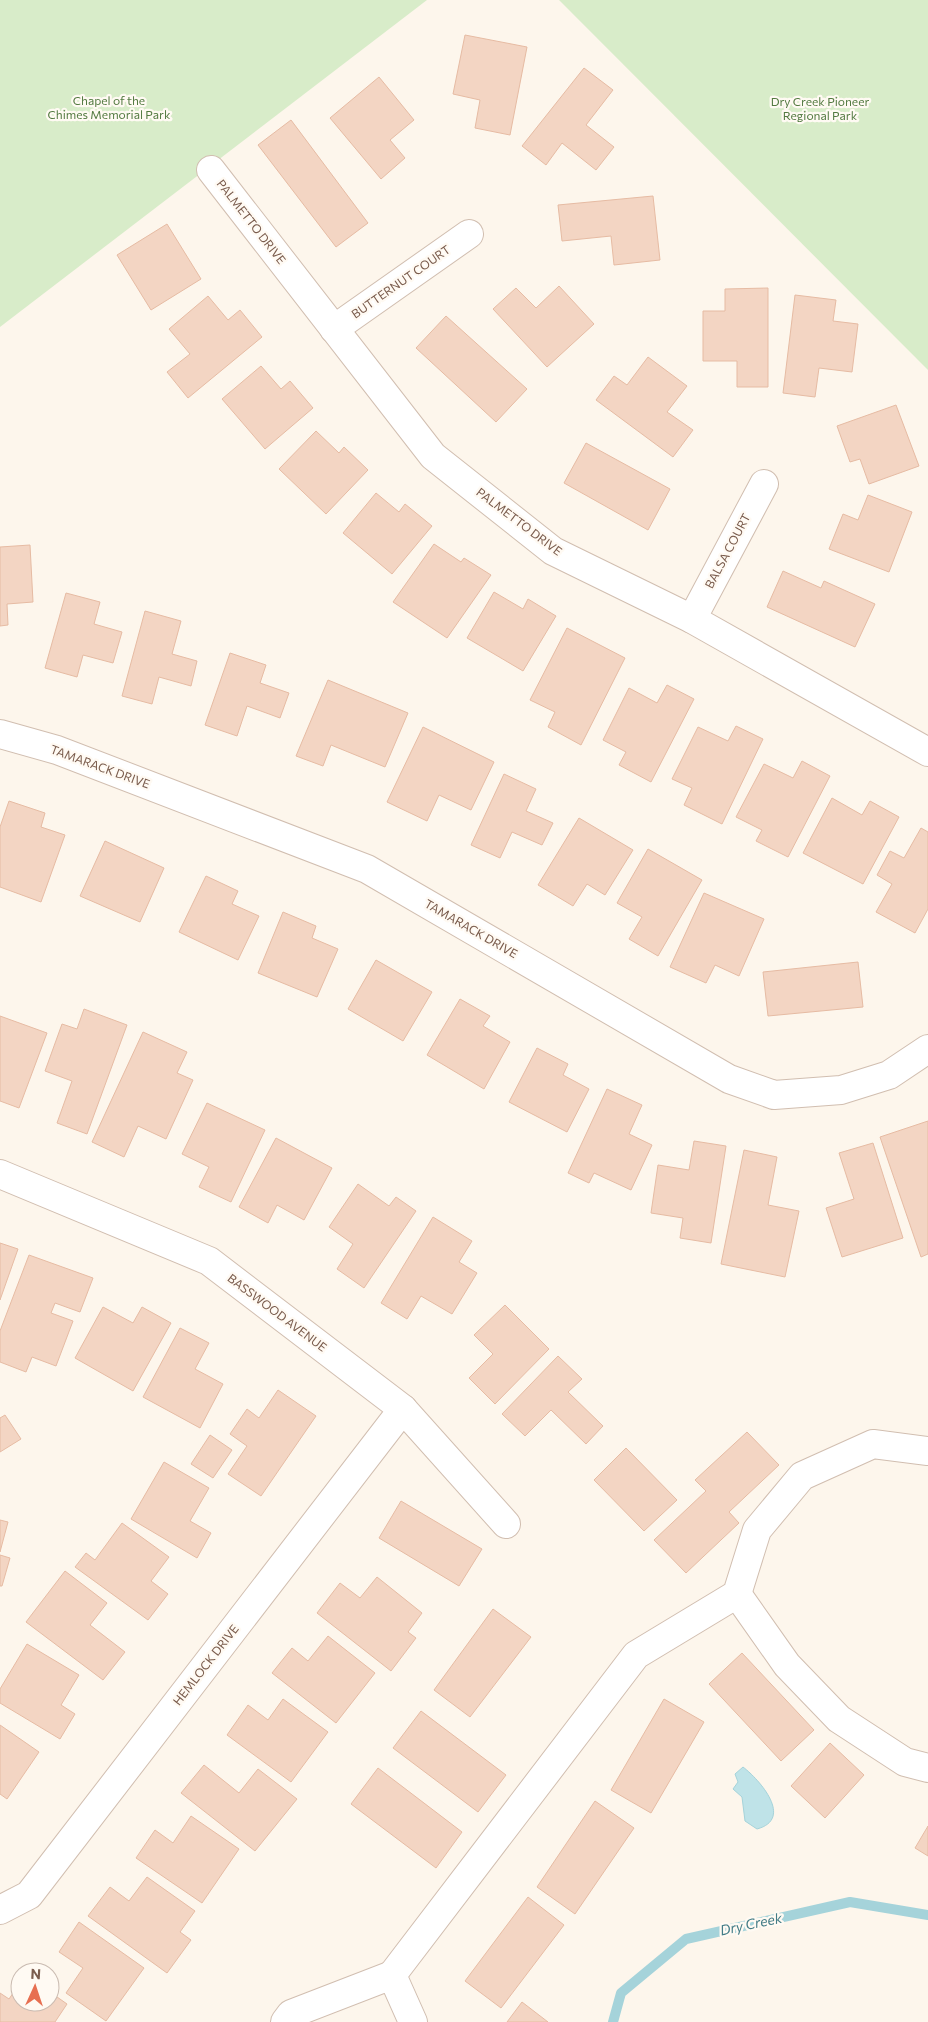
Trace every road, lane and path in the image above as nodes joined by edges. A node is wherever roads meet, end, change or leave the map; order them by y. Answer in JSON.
{"nodes":[{"id":1,"x":212,"y":170,"type":"dead end"},
{"id":2,"x":469,"y":234,"type":"dead end"},
{"id":3,"x":334,"y":329,"type":"junction"},
{"id":4,"x":764,"y":484,"type":"dead end"},
{"id":5,"x":692,"y":619,"type":"junction"},
{"id":6,"x":0,"y":734,"type":"edge"},
{"id":7,"x":928,"y":752,"type":"edge"},
{"id":8,"x":928,"y":1049,"type":"edge"},
{"id":9,"x":0,"y":1174,"type":"edge"},
{"id":10,"x":403,"y":1409,"type":"junction"},
{"id":11,"x":928,"y":1451,"type":"edge"},
{"id":12,"x":506,"y":1524,"type":"dead end"},
{"id":13,"x":737,"y":1594,"type":"junction"},
{"id":14,"x":928,"y":1768,"type":"edge"},
{"id":15,"x":0,"y":1910,"type":"edge"},
{"id":16,"x":392,"y":1975,"type":"junction"},
{"id":17,"x":285,"y":2022,"type":"edge"},
{"id":18,"x":413,"y":2022,"type":"edge"}],
"edges":[{"from":1,"to":3,"type":"street","name":"PALMETTO DRIVE"},
{"from":2,"to":3,"type":"street","name":"BUTTERNUT COURT"},
{"from":3,"to":5,"type":"street","name":"PALMETTO DRIVE"},
{"from":4,"to":5,"type":"street","name":"BALSA COURT"},
{"from":5,"to":7,"type":"street","name":"PALMETTO DRIVE"},
{"from":6,"to":8,"type":"street","name":"TAMARACK DRIVE"},
{"from":9,"to":10,"type":"street","name":"BASSWOOD AVENUE"},
{"from":10,"to":12,"type":"street","name":"BASSWOOD AVENUE"},
{"from":10,"to":15,"type":"street","name":"HEMLOCK DRIVE"},
{"from":11,"to":13,"type":"street"},
{"from":13,"to":14,"type":"street"},
{"from":13,"to":16,"type":"street"},
{"from":16,"to":17,"type":"street"},
{"from":16,"to":18,"type":"street"}]}
